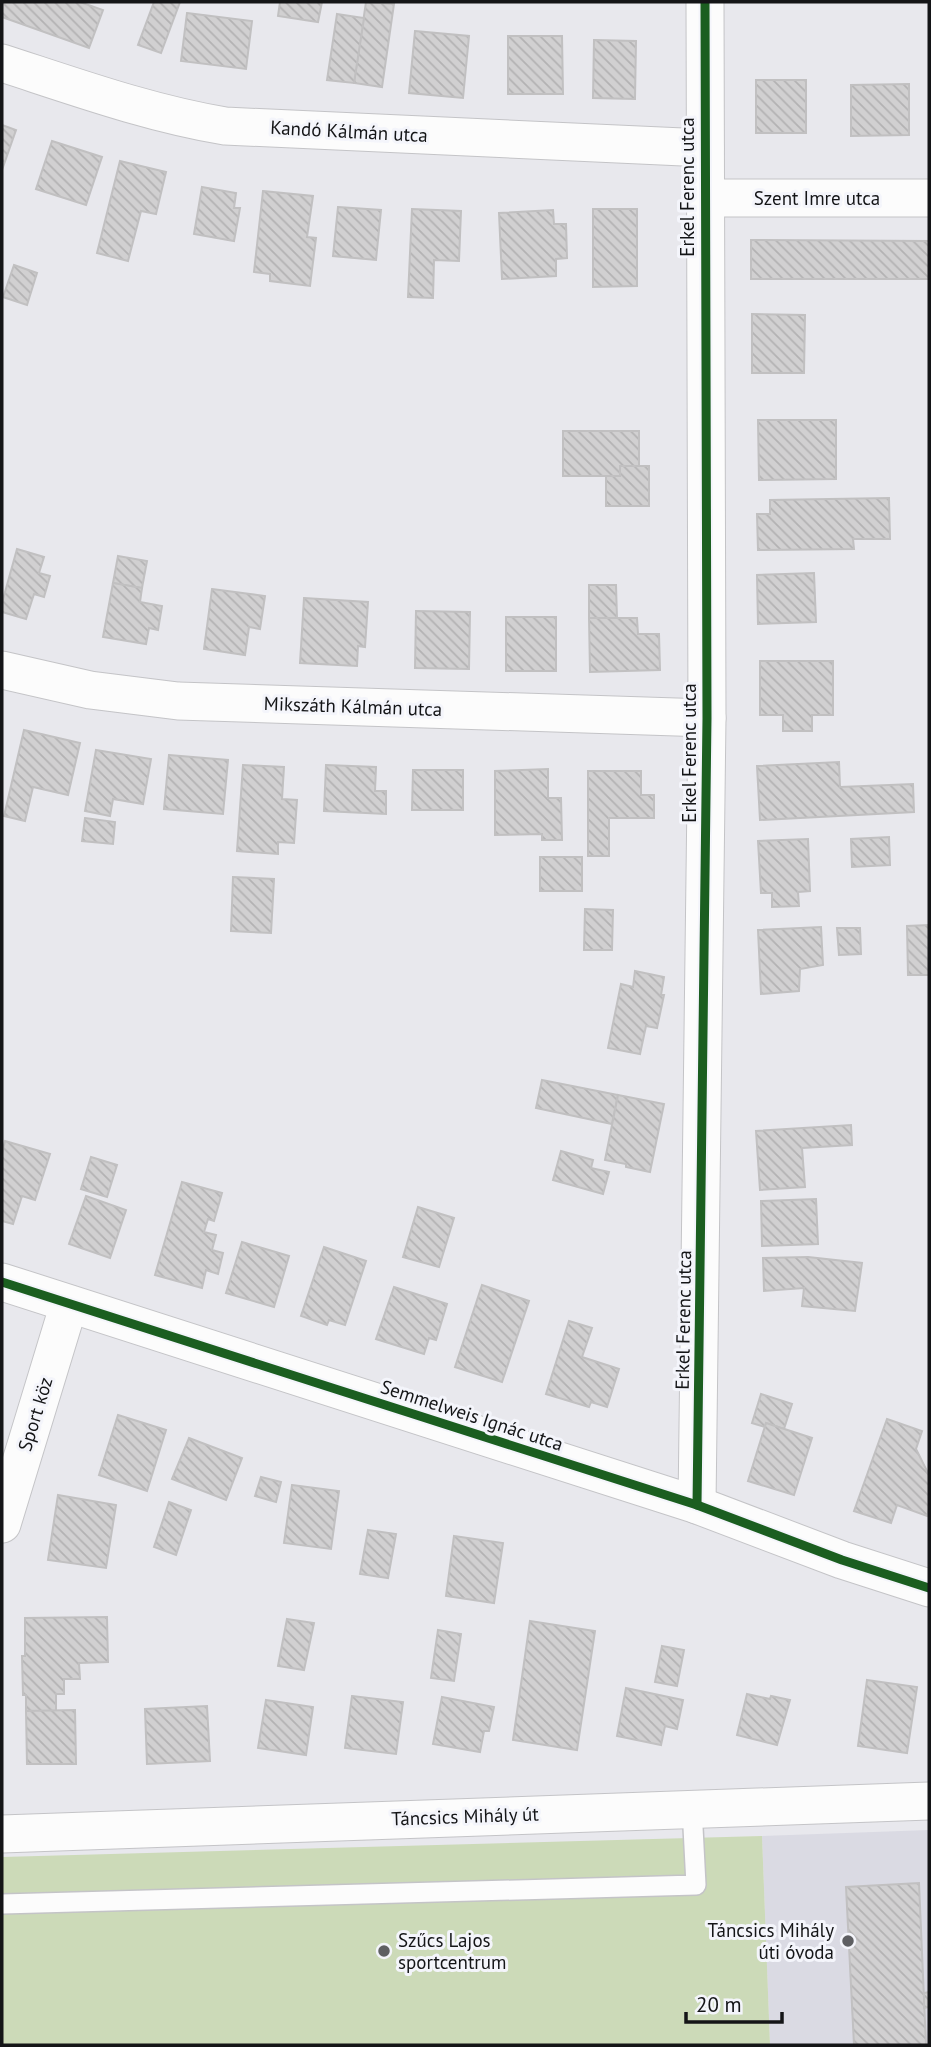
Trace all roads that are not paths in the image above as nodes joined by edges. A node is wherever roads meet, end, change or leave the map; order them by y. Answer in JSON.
{"nodes":[{"id":1,"x":705,"y":2,"type":"edge"},
{"id":2,"x":2,"y":63,"type":"edge"},
{"id":3,"x":705,"y":148,"type":"junction"},
{"id":4,"x":705,"y":198,"type":"junction"},
{"id":5,"x":929,"y":198,"type":"edge"},
{"id":6,"x":2,"y":670,"type":"edge"},
{"id":7,"x":707,"y":718,"type":"junction"},
{"id":8,"x":2,"y":1282,"type":"edge"},
{"id":9,"x":69,"y":1304,"type":"junction"},
{"id":10,"x":697,"y":1505,"type":"junction"},
{"id":11,"x":2,"y":1524,"type":"edge"},
{"id":12,"x":929,"y":1588,"type":"edge"},
{"id":13,"x":929,"y":1801,"type":"edge"},
{"id":14,"x":692,"y":1808,"type":"junction"},
{"id":15,"x":2,"y":1834,"type":"edge"},
{"id":16,"x":2,"y":1904,"type":"edge"}],
"edges":[{"from":1,"to":3,"type":"street","name":"Erkel Ferenc utca"},
{"from":2,"to":3,"type":"street","name":"Kandó Kálmán utca"},
{"from":3,"to":4,"type":"street","name":"Erkel Ferenc utca"},
{"from":4,"to":5,"type":"street","name":"Szent Imre utca"},
{"from":4,"to":7,"type":"street","name":"Erkel Ferenc utca"},
{"from":6,"to":7,"type":"street","name":"Mikszáth Kálmán utca"},
{"from":7,"to":10,"type":"street","name":"Erkel Ferenc utca"},
{"from":8,"to":9,"type":"street","name":"Semmelweis Ignác utca"},
{"from":9,"to":10,"type":"street","name":"Semmelweis Ignác utca"},
{"from":9,"to":11,"type":"street","name":"Sport köz"},
{"from":10,"to":12,"type":"street","name":"Semmelweis Ignác utca"},
{"from":13,"to":14,"type":"street","name":"Táncsics Mihály út"},
{"from":14,"to":15,"type":"street","name":"Táncsics Mihály út"},
{"from":14,"to":16,"type":"lane"}]}
